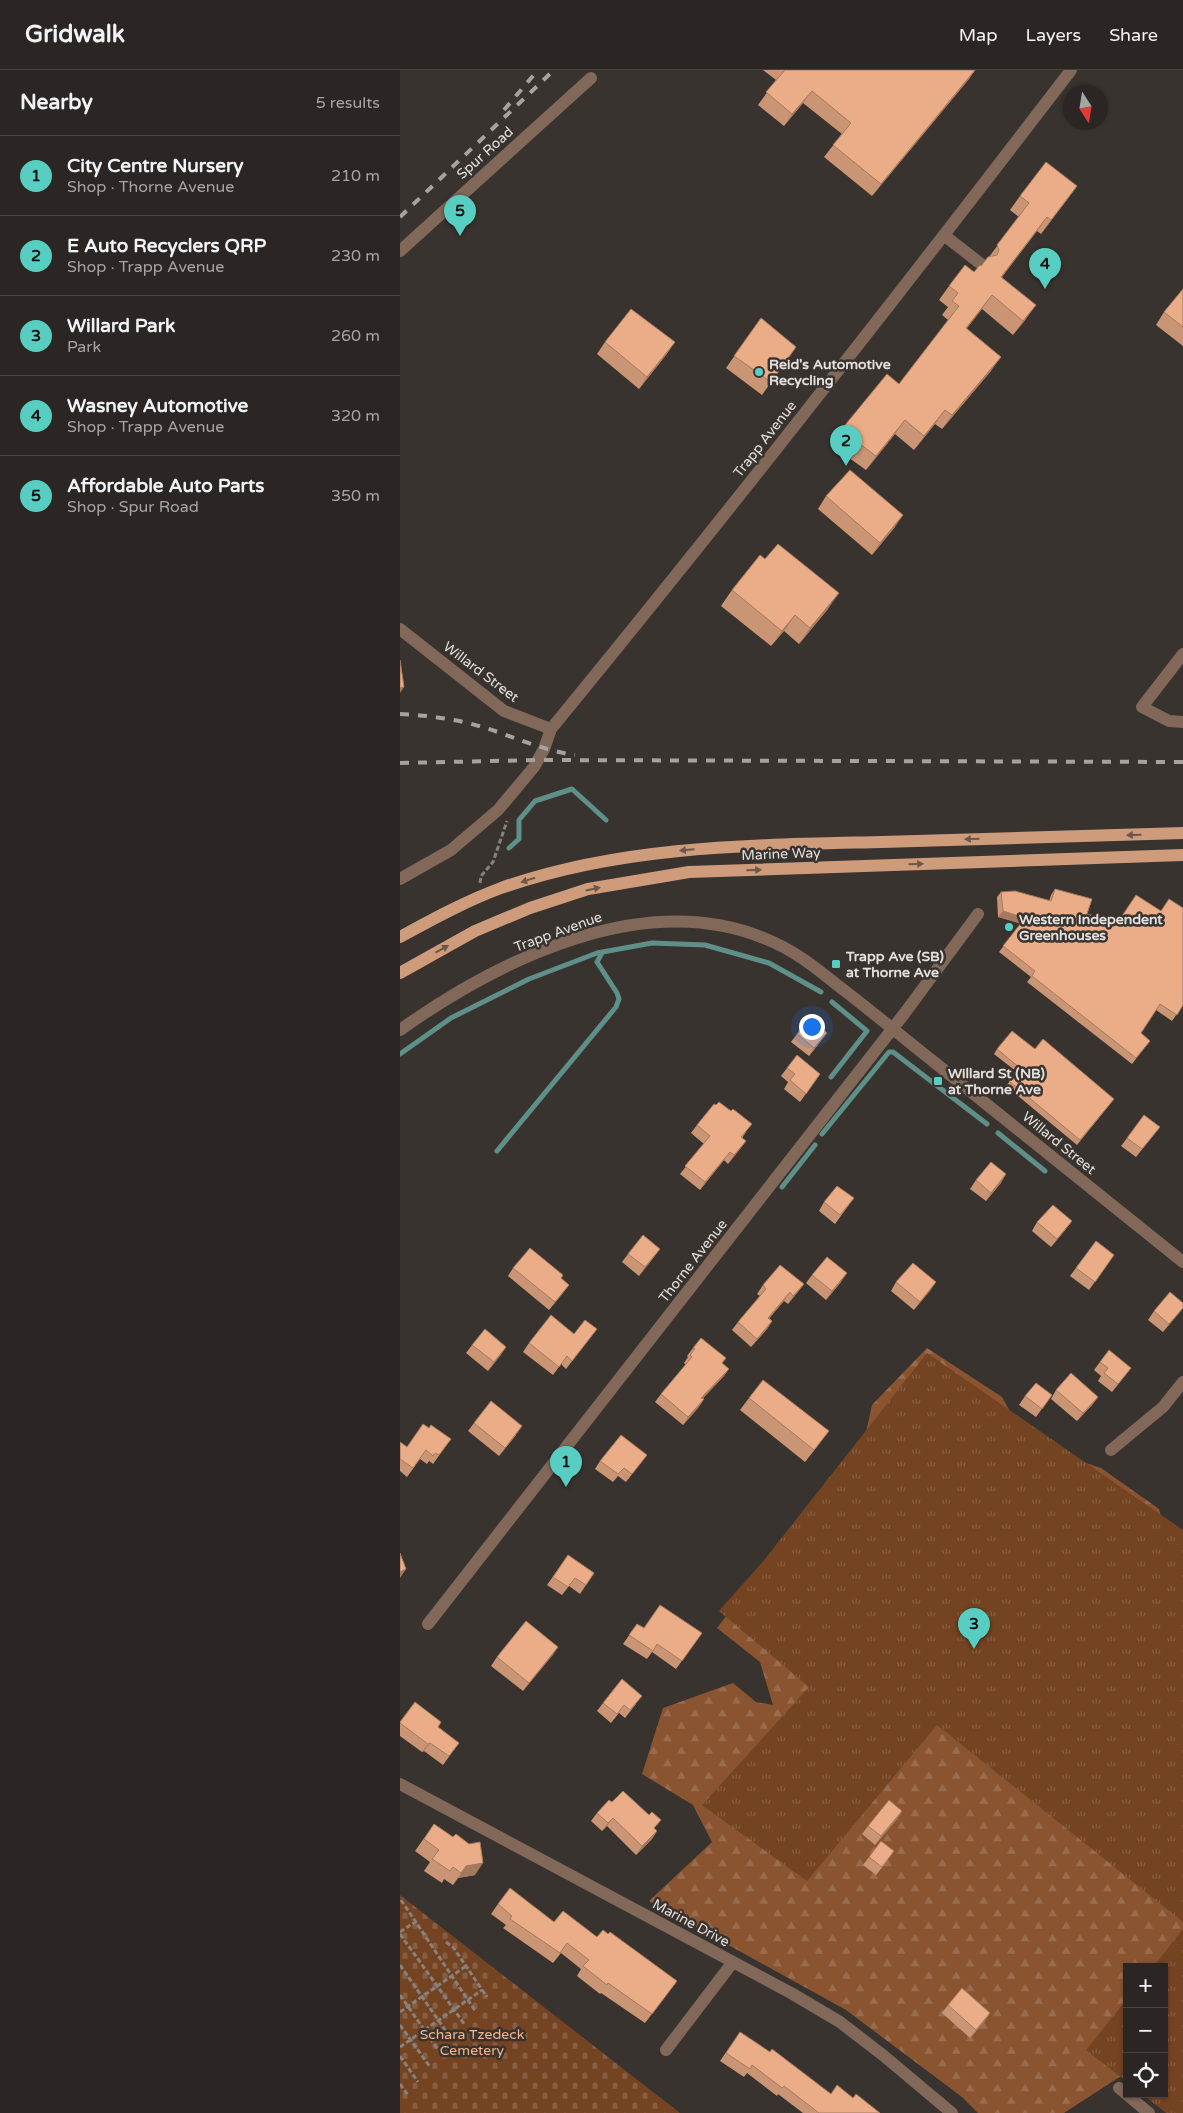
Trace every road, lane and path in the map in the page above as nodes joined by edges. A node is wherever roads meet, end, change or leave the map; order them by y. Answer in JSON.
{"nodes":[{"id":1,"x":1071,"y":70,"type":"edge"},
{"id":2,"x":591,"y":78,"type":"dead end"},
{"id":3,"x":945,"y":236,"type":"junction"},
{"id":4,"x":400,"y":251,"type":"edge"},
{"id":5,"x":981,"y":264,"type":"edge"},
{"id":6,"x":400,"y":629,"type":"edge"},
{"id":7,"x":1183,"y":654,"type":"edge"},
{"id":8,"x":1183,"y":722,"type":"edge"},
{"id":9,"x":551,"y":729,"type":"junction"},
{"id":10,"x":508,"y":818,"type":"dead end"},
{"id":11,"x":1183,"y":833,"type":"edge"},
{"id":12,"x":1183,"y":855,"type":"edge"},
{"id":13,"x":400,"y":879,"type":"edge"},
{"id":14,"x":477,"y":898,"type":"junction"},
{"id":15,"x":978,"y":914,"type":"dead end"},
{"id":16,"x":400,"y":937,"type":"edge"},
{"id":17,"x":400,"y":973,"type":"edge"},
{"id":18,"x":893,"y":1028,"type":"junction"},
{"id":19,"x":400,"y":1030,"type":"edge"},
{"id":20,"x":1183,"y":1262,"type":"edge"},
{"id":21,"x":1183,"y":1382,"type":"edge"},
{"id":22,"x":1111,"y":1450,"type":"dead end"},
{"id":23,"x":428,"y":1624,"type":"dead end"},
{"id":24,"x":400,"y":1784,"type":"edge"},
{"id":25,"x":401,"y":1900,"type":"edge"},
{"id":26,"x":416,"y":1922,"type":"junction"},
{"id":27,"x":400,"y":1933,"type":"edge"},
{"id":28,"x":446,"y":1942,"type":"dead end"},
{"id":29,"x":733,"y":1962,"type":"junction"},
{"id":30,"x":400,"y":1965,"type":"edge"},
{"id":31,"x":466,"y":1966,"type":"junction"},
{"id":32,"x":452,"y":1976,"type":"junction"},
{"id":33,"x":437,"y":1986,"type":"junction"},
{"id":34,"x":482,"y":1990,"type":"junction"},
{"id":35,"x":400,"y":1995,"type":"edge"},
{"id":36,"x":422,"y":1997,"type":"junction"},
{"id":37,"x":487,"y":1997,"type":"dead end"},
{"id":38,"x":468,"y":2000,"type":"junction"},
{"id":39,"x":408,"y":2007,"type":"junction"},
{"id":40,"x":454,"y":2010,"type":"junction"},
{"id":41,"x":400,"y":2012,"type":"edge"},
{"id":42,"x":476,"y":2012,"type":"dead end"},
{"id":43,"x":438,"y":2020,"type":"junction"},
{"id":44,"x":400,"y":2024,"type":"edge"},
{"id":45,"x":465,"y":2025,"type":"dead end"},
{"id":46,"x":425,"y":2030,"type":"junction"},
{"id":47,"x":411,"y":2040,"type":"junction"},
{"id":48,"x":452,"y":2040,"type":"dead end"},
{"id":49,"x":400,"y":2047,"type":"edge"},
{"id":50,"x":666,"y":2050,"type":"dead end"},
{"id":51,"x":441,"y":2054,"type":"dead end"},
{"id":52,"x":400,"y":2056,"type":"edge"},
{"id":53,"x":430,"y":2067,"type":"dead end"},
{"id":54,"x":418,"y":2082,"type":"dead end"},
{"id":55,"x":400,"y":2084,"type":"edge"},
{"id":56,"x":1120,"y":2088,"type":"dead end"},
{"id":57,"x":408,"y":2095,"type":"dead end"},
{"id":58,"x":952,"y":2113,"type":"edge"},
{"id":59,"x":1149,"y":2113,"type":"edge"}],
"edges":[{"from":1,"to":3,"type":"street","name":"Trapp Avenue"},
{"from":2,"to":4,"type":"street","name":"Spur Road"},
{"from":3,"to":5,"type":"street"},
{"from":3,"to":9,"type":"street","name":"Trapp Avenue"},
{"from":6,"to":9,"type":"street","name":"Willard Street"},
{"from":7,"to":8,"type":"street"},
{"from":9,"to":13,"type":"street","name":"Trapp Avenue"},
{"from":10,"to":14,"type":"path"},
{"from":11,"to":14,"type":"main road","name":"Marine Way","one_way":true},
{"from":17,"to":12,"type":"main road","name":"Marine Way","one_way":true},
{"from":14,"to":16,"type":"main road","name":"Marine Way"},
{"from":15,"to":18,"type":"street","name":"Thorne Avenue"},
{"from":18,"to":19,"type":"street","name":"Trapp Avenue"},
{"from":18,"to":20,"type":"street","name":"Willard Street"},
{"from":18,"to":23,"type":"street","name":"Thorne Avenue"},
{"from":21,"to":22,"type":"street"},
{"from":24,"to":29,"type":"street","name":"Marine Drive"},
{"from":25,"to":26,"type":"path"},
{"from":26,"to":27,"type":"path"},
{"from":26,"to":32,"type":"path"},
{"from":27,"to":33,"type":"path"},
{"from":28,"to":31,"type":"path"},
{"from":29,"to":50,"type":"street"},
{"from":29,"to":58,"type":"street","name":"Marine Drive"},
{"from":30,"to":36,"type":"path"},
{"from":31,"to":32,"type":"path"},
{"from":31,"to":34,"type":"path"},
{"from":32,"to":33,"type":"path"},
{"from":32,"to":38,"type":"path"},
{"from":33,"to":36,"type":"path"},
{"from":33,"to":40,"type":"path"},
{"from":34,"to":37,"type":"path"},
{"from":34,"to":38,"type":"path"},
{"from":35,"to":39,"type":"path"},
{"from":36,"to":39,"type":"path"},
{"from":36,"to":43,"type":"path"},
{"from":38,"to":40,"type":"path"},
{"from":38,"to":42,"type":"path"},
{"from":39,"to":41,"type":"path"},
{"from":39,"to":46,"type":"path"},
{"from":40,"to":43,"type":"path"},
{"from":40,"to":45,"type":"path"},
{"from":43,"to":46,"type":"path"},
{"from":43,"to":48,"type":"path"},
{"from":44,"to":47,"type":"path"},
{"from":46,"to":47,"type":"path"},
{"from":46,"to":51,"type":"path"},
{"from":47,"to":49,"type":"path"},
{"from":47,"to":53,"type":"path"},
{"from":52,"to":54,"type":"path"},
{"from":55,"to":57,"type":"path"},
{"from":56,"to":59,"type":"street"}]}
